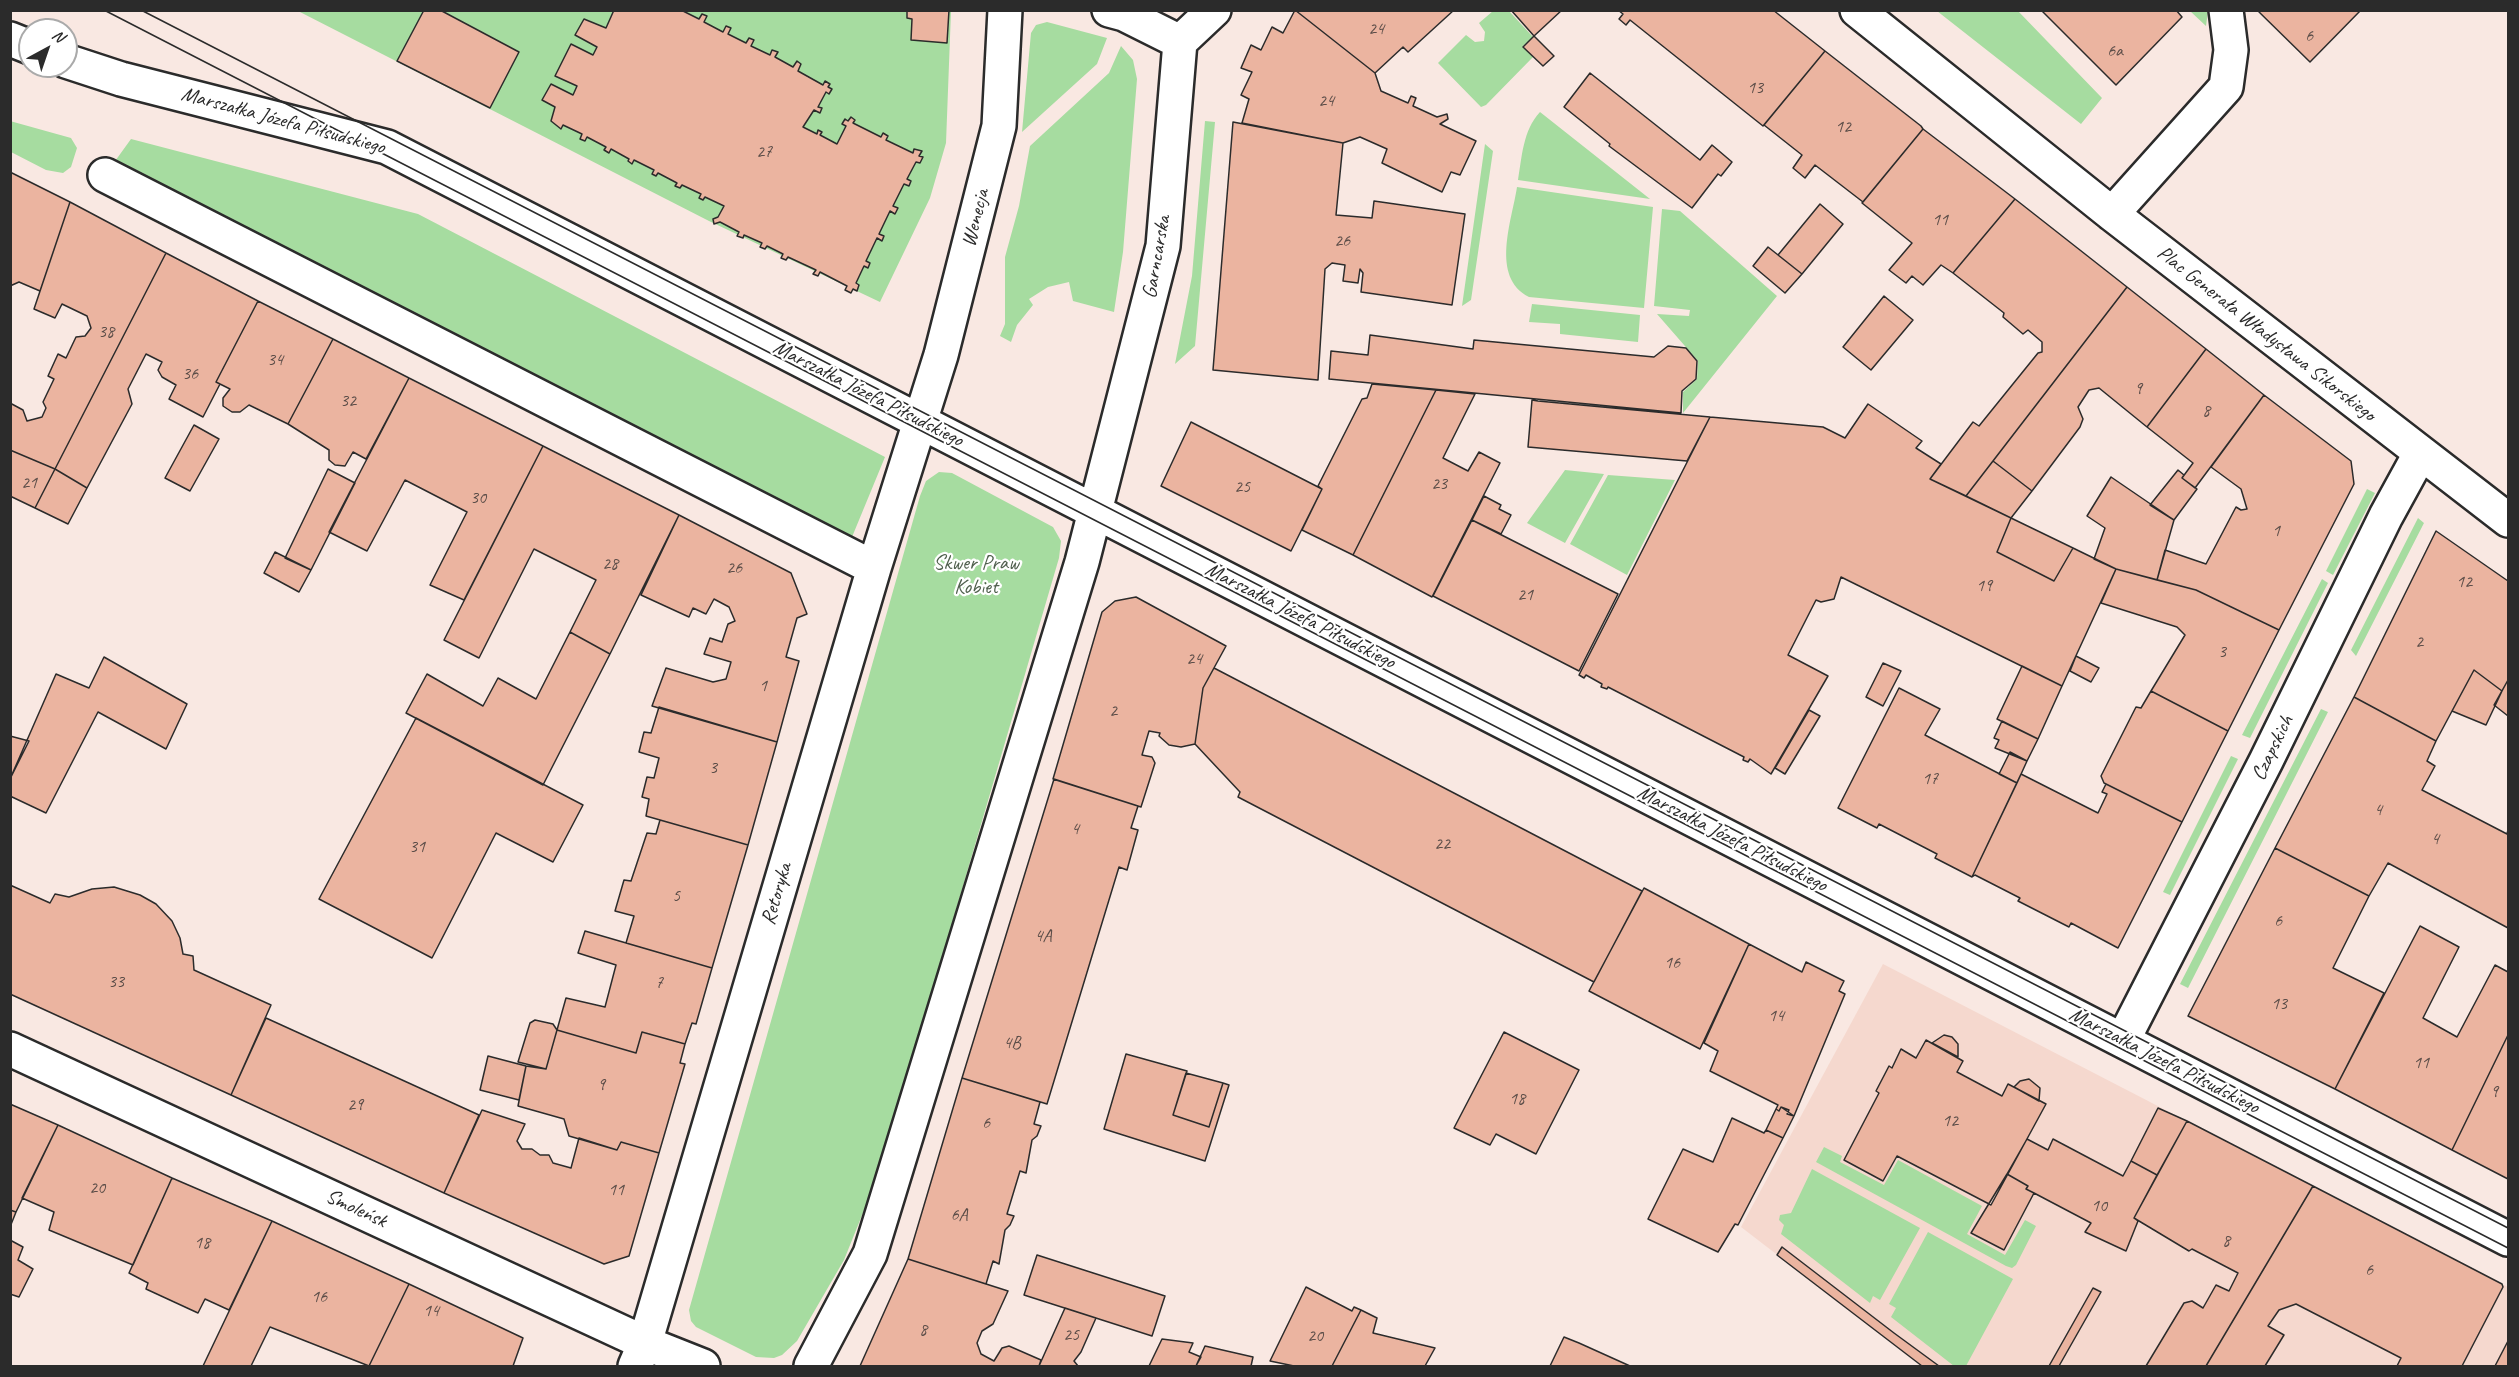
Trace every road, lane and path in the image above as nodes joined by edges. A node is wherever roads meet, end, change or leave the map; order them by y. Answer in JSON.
{"nodes":[{"id":1,"x":1005,"y":10,"type":"edge"},
{"id":2,"x":1109,"y":10,"type":"edge"},
{"id":3,"x":1214,"y":10,"type":"edge"},
{"id":4,"x":1857,"y":10,"type":"edge"},
{"id":5,"x":2226,"y":10,"type":"edge"},
{"id":6,"x":1180,"y":42,"type":"junction"},
{"id":7,"x":78,"y":65,"type":"edge"},
{"id":8,"x":105,"y":175,"type":"dead end"},
{"id":9,"x":2112,"y":214,"type":"junction"},
{"id":10,"x":921,"y":422,"type":"junction"},
{"id":11,"x":2420,"y":454,"type":"junction"},
{"id":12,"x":1095,"y":511,"type":"junction"},
{"id":13,"x":2508,"y":520,"type":"edge"},
{"id":14,"x":874,"y":568,"type":"junction"},
{"id":15,"x":2123,"y":1040,"type":"junction"},
{"id":16,"x":10,"y":1049,"type":"edge"},
{"id":17,"x":2508,"y":1239,"type":"edge"},
{"id":18,"x":640,"y":1355,"type":"edge"},
{"id":19,"x":703,"y":1366,"type":"edge"},
{"id":20,"x":811,"y":1366,"type":"edge"}],
"edges":[{"from":1,"to":10,"type":"street","name":"Wenecja"},
{"from":2,"to":6,"type":"street"},
{"from":3,"to":6,"type":"street"},
{"from":4,"to":9,"type":"street","name":"Plac Generała Władysława Sikorskiego"},
{"from":5,"to":9,"type":"street"},
{"from":6,"to":12,"type":"street","name":"Garncarska"},
{"from":7,"to":10,"type":"street","name":"Marszałka Józefa Piłsudskiego"},
{"from":8,"to":14,"type":"street"},
{"from":9,"to":11,"type":"street","name":"Plac Generała Władysława Sikorskiego"},
{"from":10,"to":12,"type":"street","name":"Marszałka Józefa Piłsudskiego"},
{"from":10,"to":14,"type":"street","name":"Retoryka"},
{"from":11,"to":13,"type":"street","name":"Plac Generała Władysława Sikorskiego"},
{"from":11,"to":15,"type":"street","name":"Czapskich"},
{"from":12,"to":15,"type":"street","name":"Marszałka Józefa Piłsudskiego"},
{"from":12,"to":20,"type":"street"},
{"from":14,"to":18,"type":"street","name":"Retoryka"},
{"from":15,"to":17,"type":"street","name":"Marszałka Józefa Piłsudskiego"},
{"from":16,"to":18,"type":"street","name":"Smoleńsk"},
{"from":18,"to":19,"type":"street","name":"Smoleńsk"}]}
